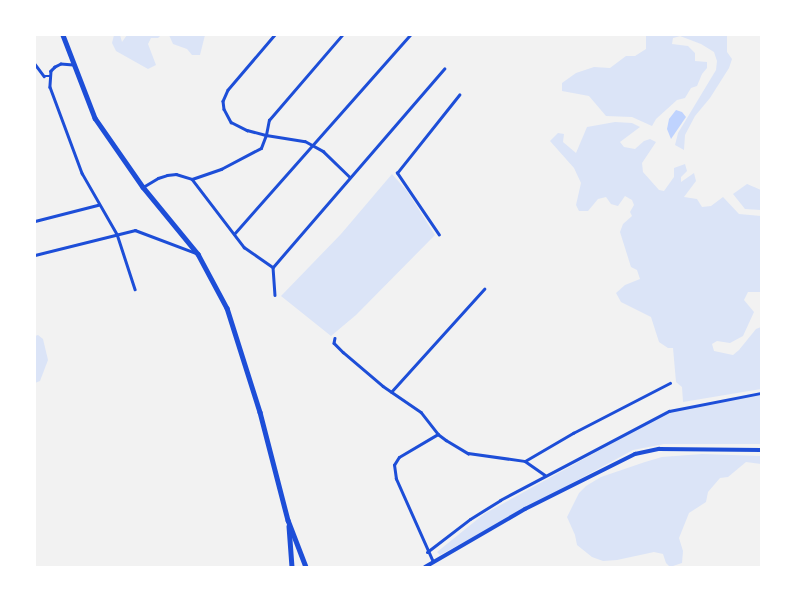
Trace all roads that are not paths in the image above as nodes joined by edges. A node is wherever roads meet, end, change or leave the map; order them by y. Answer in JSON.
{"nodes":[{"id":1,"x":63,"y":35,"type":"edge"},
{"id":2,"x":267,"y":35,"type":"edge"},
{"id":3,"x":275,"y":35,"type":"edge"},
{"id":4,"x":342,"y":35,"type":"edge"},
{"id":5,"x":410,"y":35,"type":"edge"},
{"id":6,"x":272,"y":39,"type":"junction"},
{"id":7,"x":35,"y":64,"type":"edge"},
{"id":8,"x":73,"y":65,"type":"junction"},
{"id":9,"x":444,"y":69,"type":"dead end"},
{"id":10,"x":50,"y":76,"type":"junction"},
{"id":11,"x":459,"y":95,"type":"dead end"},
{"id":12,"x":266,"y":135,"type":"junction"},
{"id":13,"x":314,"y":145,"type":"junction"},
{"id":14,"x":351,"y":178,"type":"junction"},
{"id":15,"x":192,"y":179,"type":"junction"},
{"id":16,"x":143,"y":187,"type":"junction"},
{"id":17,"x":98,"y":205,"type":"junction"},
{"id":18,"x":35,"y":221,"type":"edge"},
{"id":19,"x":116,"y":234,"type":"junction"},
{"id":20,"x":234,"y":234,"type":"junction"},
{"id":21,"x":439,"y":235,"type":"dead end"},
{"id":22,"x":198,"y":254,"type":"junction"},
{"id":23,"x":35,"y":255,"type":"edge"},
{"id":24,"x":273,"y":267,"type":"junction"},
{"id":25,"x":135,"y":289,"type":"dead end"},
{"id":26,"x":484,"y":290,"type":"dead end"},
{"id":27,"x":275,"y":295,"type":"dead end"},
{"id":28,"x":335,"y":338,"type":"dead end"},
{"id":29,"x":670,"y":383,"type":"dead end"},
{"id":30,"x":391,"y":392,"type":"junction"},
{"id":31,"x":761,"y":393,"type":"edge"},
{"id":32,"x":438,"y":434,"type":"junction"},
{"id":33,"x":761,"y":450,"type":"edge"},
{"id":34,"x":524,"y":461,"type":"junction"},
{"id":35,"x":545,"y":475,"type":"junction"},
{"id":36,"x":288,"y":520,"type":"junction"},
{"id":37,"x":427,"y":552,"type":"junction"},
{"id":38,"x":433,"y":562,"type":"junction"},
{"id":39,"x":292,"y":567,"type":"edge"},
{"id":40,"x":306,"y":567,"type":"edge"},
{"id":41,"x":425,"y":567,"type":"edge"}],
"edges":[{"from":1,"to":8,"type":"highway"},
{"from":2,"to":6,"type":"street"},
{"from":3,"to":6,"type":"street"},
{"from":4,"to":12,"type":"street"},
{"from":5,"to":13,"type":"street"},
{"from":6,"to":12,"type":"street"},
{"from":7,"to":10,"type":"street"},
{"from":8,"to":10,"type":"street"},
{"from":8,"to":16,"type":"highway"},
{"from":9,"to":14,"type":"street"},
{"from":10,"to":17,"type":"street"},
{"from":11,"to":21,"type":"street"},
{"from":12,"to":13,"type":"street"},
{"from":12,"to":15,"type":"street"},
{"from":13,"to":14,"type":"street"},
{"from":13,"to":20,"type":"street"},
{"from":14,"to":24,"type":"street"},
{"from":15,"to":16,"type":"street"},
{"from":15,"to":20,"type":"street"},
{"from":16,"to":22,"type":"highway"},
{"from":17,"to":18,"type":"street"},
{"from":17,"to":19,"type":"street"},
{"from":19,"to":22,"type":"street"},
{"from":19,"to":23,"type":"street"},
{"from":19,"to":25,"type":"street"},
{"from":20,"to":24,"type":"street"},
{"from":22,"to":36,"type":"highway"},
{"from":24,"to":27,"type":"street"},
{"from":26,"to":30,"type":"street"},
{"from":28,"to":30,"type":"street"},
{"from":29,"to":34,"type":"street"},
{"from":30,"to":32,"type":"street"},
{"from":31,"to":35,"type":"street"},
{"from":32,"to":34,"type":"street"},
{"from":32,"to":37,"type":"street"},
{"from":33,"to":38,"type":"main road"},
{"from":34,"to":35,"type":"street"},
{"from":35,"to":37,"type":"street"},
{"from":36,"to":39,"type":"highway"},
{"from":36,"to":40,"type":"highway"},
{"from":37,"to":38,"type":"street"},
{"from":38,"to":41,"type":"main road"}]}
